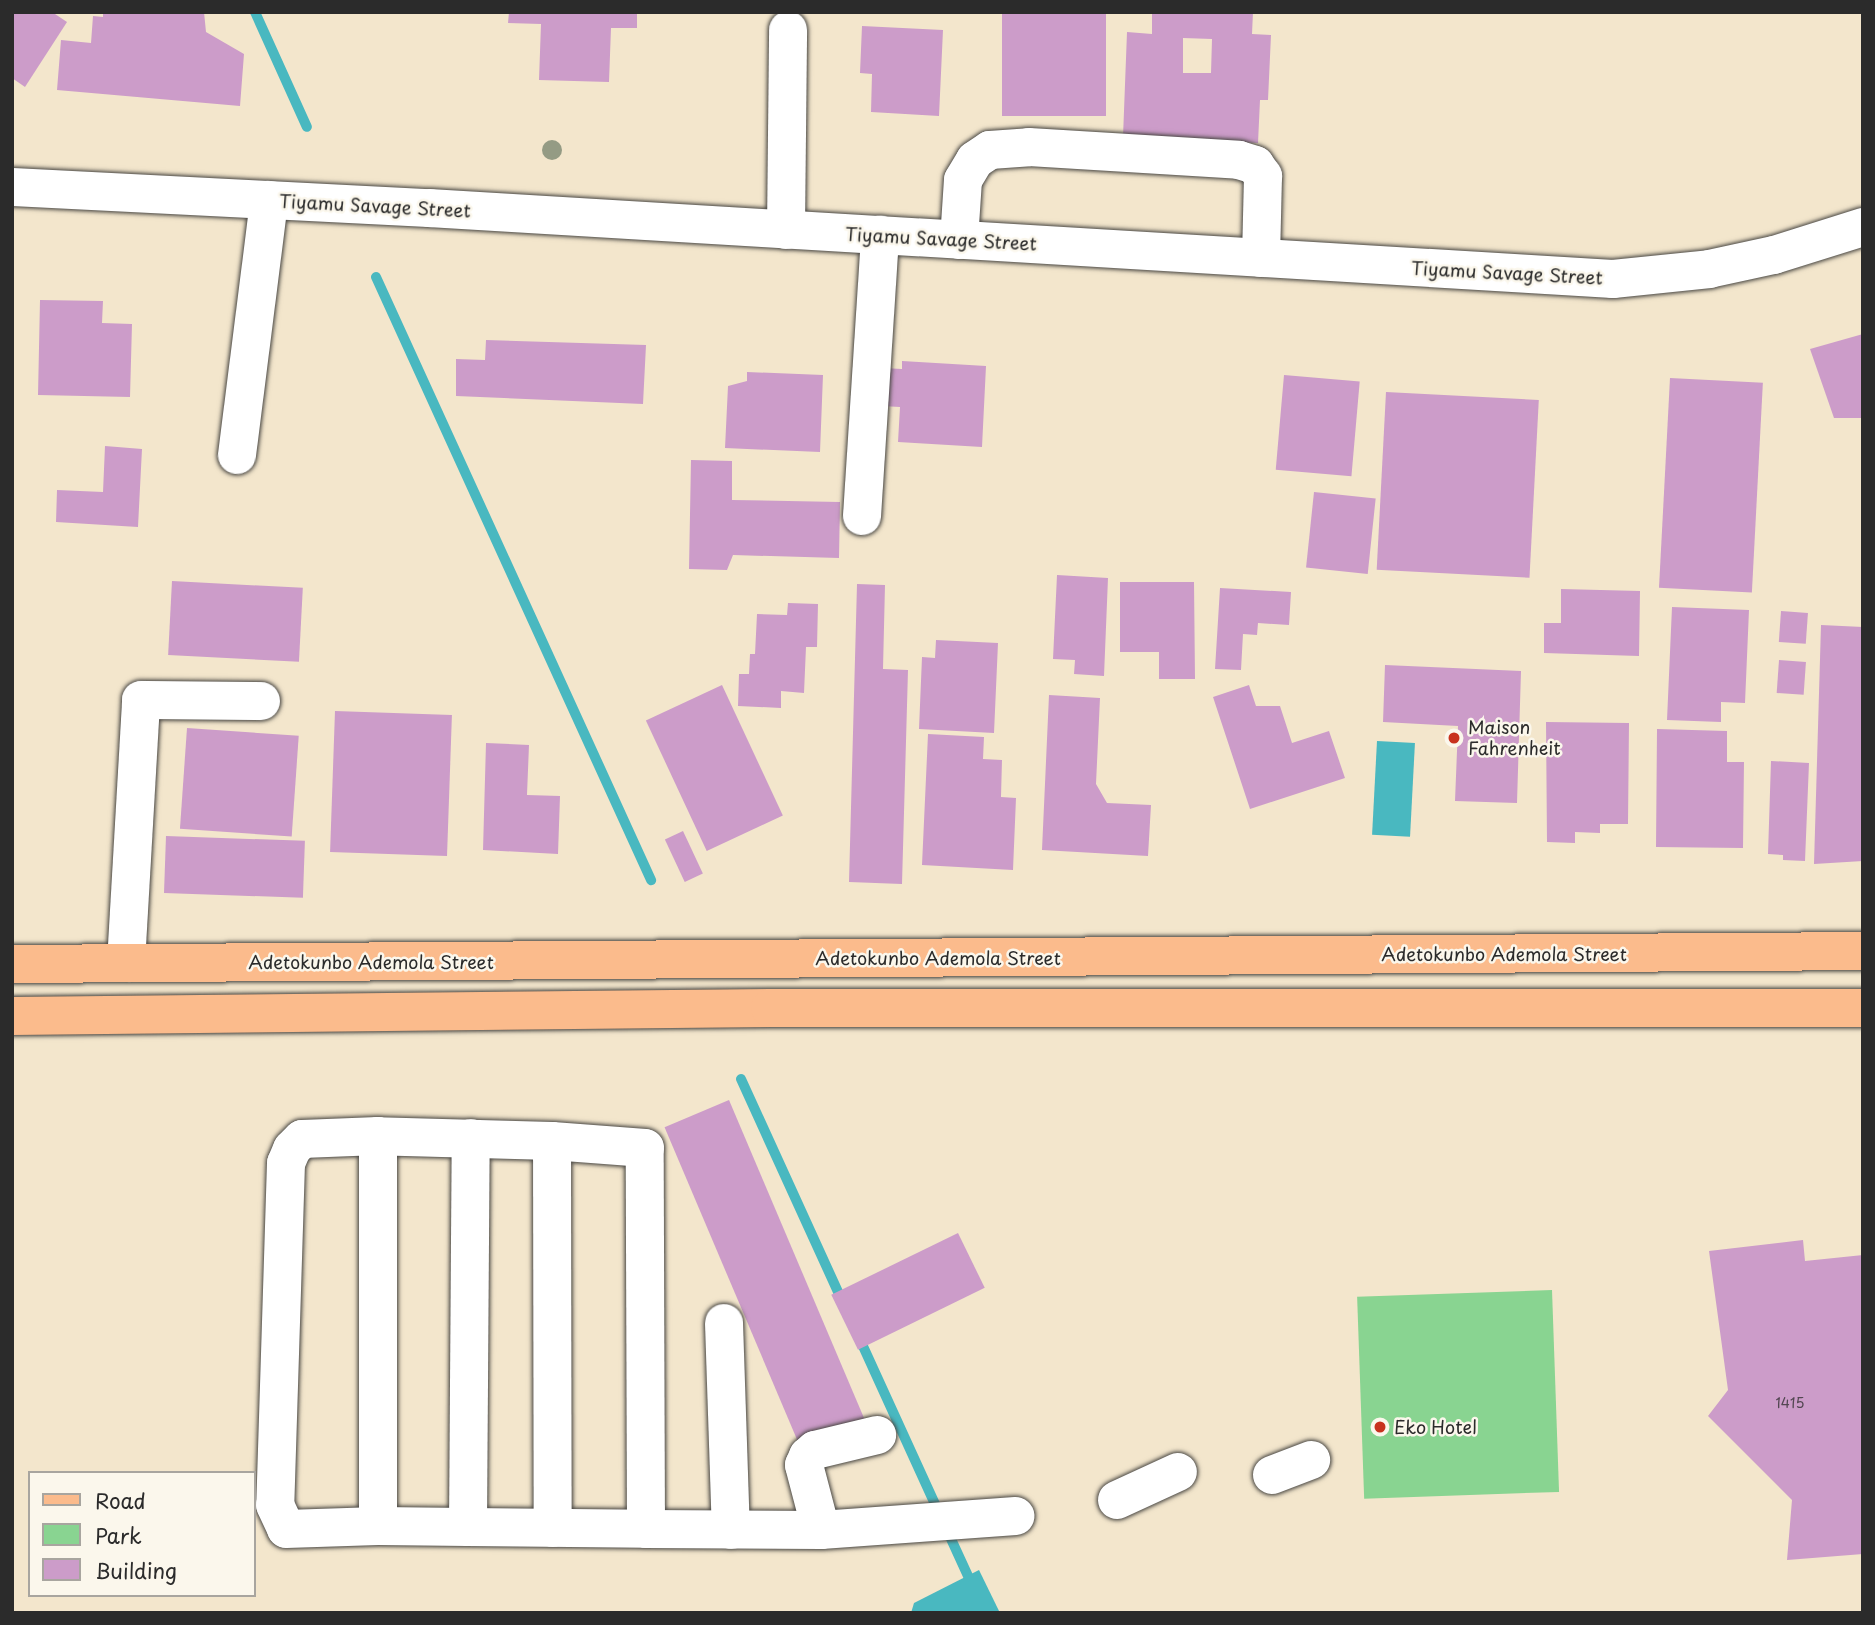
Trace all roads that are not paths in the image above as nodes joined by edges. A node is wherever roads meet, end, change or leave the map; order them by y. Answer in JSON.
{"nodes":[{"id":1,"x":788,"y":30,"type":"dead end"},
{"id":2,"x":12,"y":187,"type":"edge"},
{"id":3,"x":269,"y":200,"type":"junction"},
{"id":4,"x":1863,"y":227,"type":"edge"},
{"id":5,"x":786,"y":230,"type":"junction"},
{"id":6,"x":880,"y":235,"type":"junction"},
{"id":7,"x":959,"y":240,"type":"junction"},
{"id":8,"x":1261,"y":258,"type":"junction"},
{"id":9,"x":237,"y":455,"type":"dead end"},
{"id":10,"x":862,"y":516,"type":"dead end"},
{"id":11,"x":261,"y":701,"type":"dead end"},
{"id":12,"x":1863,"y":951,"type":"edge"},
{"id":13,"x":126,"y":963,"type":"junction"},
{"id":14,"x":12,"y":964,"type":"edge"},
{"id":15,"x":1863,"y":1009,"type":"edge"},
{"id":16,"x":12,"y":1016,"type":"edge"},
{"id":17,"x":378,"y":1136,"type":"junction"},
{"id":18,"x":471,"y":1138,"type":"junction"},
{"id":19,"x":552,"y":1141,"type":"junction"},
{"id":20,"x":724,"y":1323,"type":"dead end"},
{"id":21,"x":877,"y":1436,"type":"dead end"},
{"id":22,"x":1311,"y":1460,"type":"dead end"},
{"id":23,"x":1178,"y":1472,"type":"dead end"},
{"id":24,"x":1272,"y":1475,"type":"dead end"},
{"id":25,"x":1117,"y":1500,"type":"dead end"},
{"id":26,"x":1015,"y":1516,"type":"dead end"},
{"id":27,"x":378,"y":1526,"type":"junction"},
{"id":28,"x":468,"y":1527,"type":"junction"},
{"id":29,"x":553,"y":1528,"type":"junction"},
{"id":30,"x":646,"y":1529,"type":"junction"},
{"id":31,"x":731,"y":1530,"type":"junction"},
{"id":32,"x":821,"y":1530,"type":"junction"}],
"edges":[{"from":1,"to":5,"type":"street"},
{"from":2,"to":3,"type":"street","name":"Tiyamu Savage Street"},
{"from":3,"to":5,"type":"street","name":"Tiyamu Savage Street"},
{"from":3,"to":9,"type":"street"},
{"from":4,"to":8,"type":"street","name":"Tiyamu Savage Street"},
{"from":5,"to":6,"type":"street","name":"Tiyamu Savage Street"},
{"from":6,"to":7,"type":"street","name":"Tiyamu Savage Street"},
{"from":6,"to":10,"type":"street"},
{"from":7,"to":8,"type":"street","name":"Tiyamu Savage Street"},
{"from":7,"to":8,"type":"street"},
{"from":11,"to":13,"type":"street"},
{"from":12,"to":13,"type":"main road","name":"Adetokunbo Ademola Street"},
{"from":13,"to":14,"type":"main road","name":"Adetokunbo Ademola Street"},
{"from":15,"to":16,"type":"main road"},
{"from":17,"to":18,"type":"street"},
{"from":17,"to":27,"type":"street"},
{"from":17,"to":27,"type":"street"},
{"from":18,"to":19,"type":"street"},
{"from":18,"to":28,"type":"street"},
{"from":19,"to":29,"type":"street"},
{"from":19,"to":30,"type":"street"},
{"from":20,"to":31,"type":"street"},
{"from":21,"to":32,"type":"street"},
{"from":22,"to":24,"type":"street"},
{"from":23,"to":25,"type":"street"},
{"from":26,"to":32,"type":"street"},
{"from":27,"to":28,"type":"street"},
{"from":28,"to":29,"type":"street"},
{"from":29,"to":30,"type":"street"},
{"from":30,"to":31,"type":"street"},
{"from":31,"to":32,"type":"street"}]}
